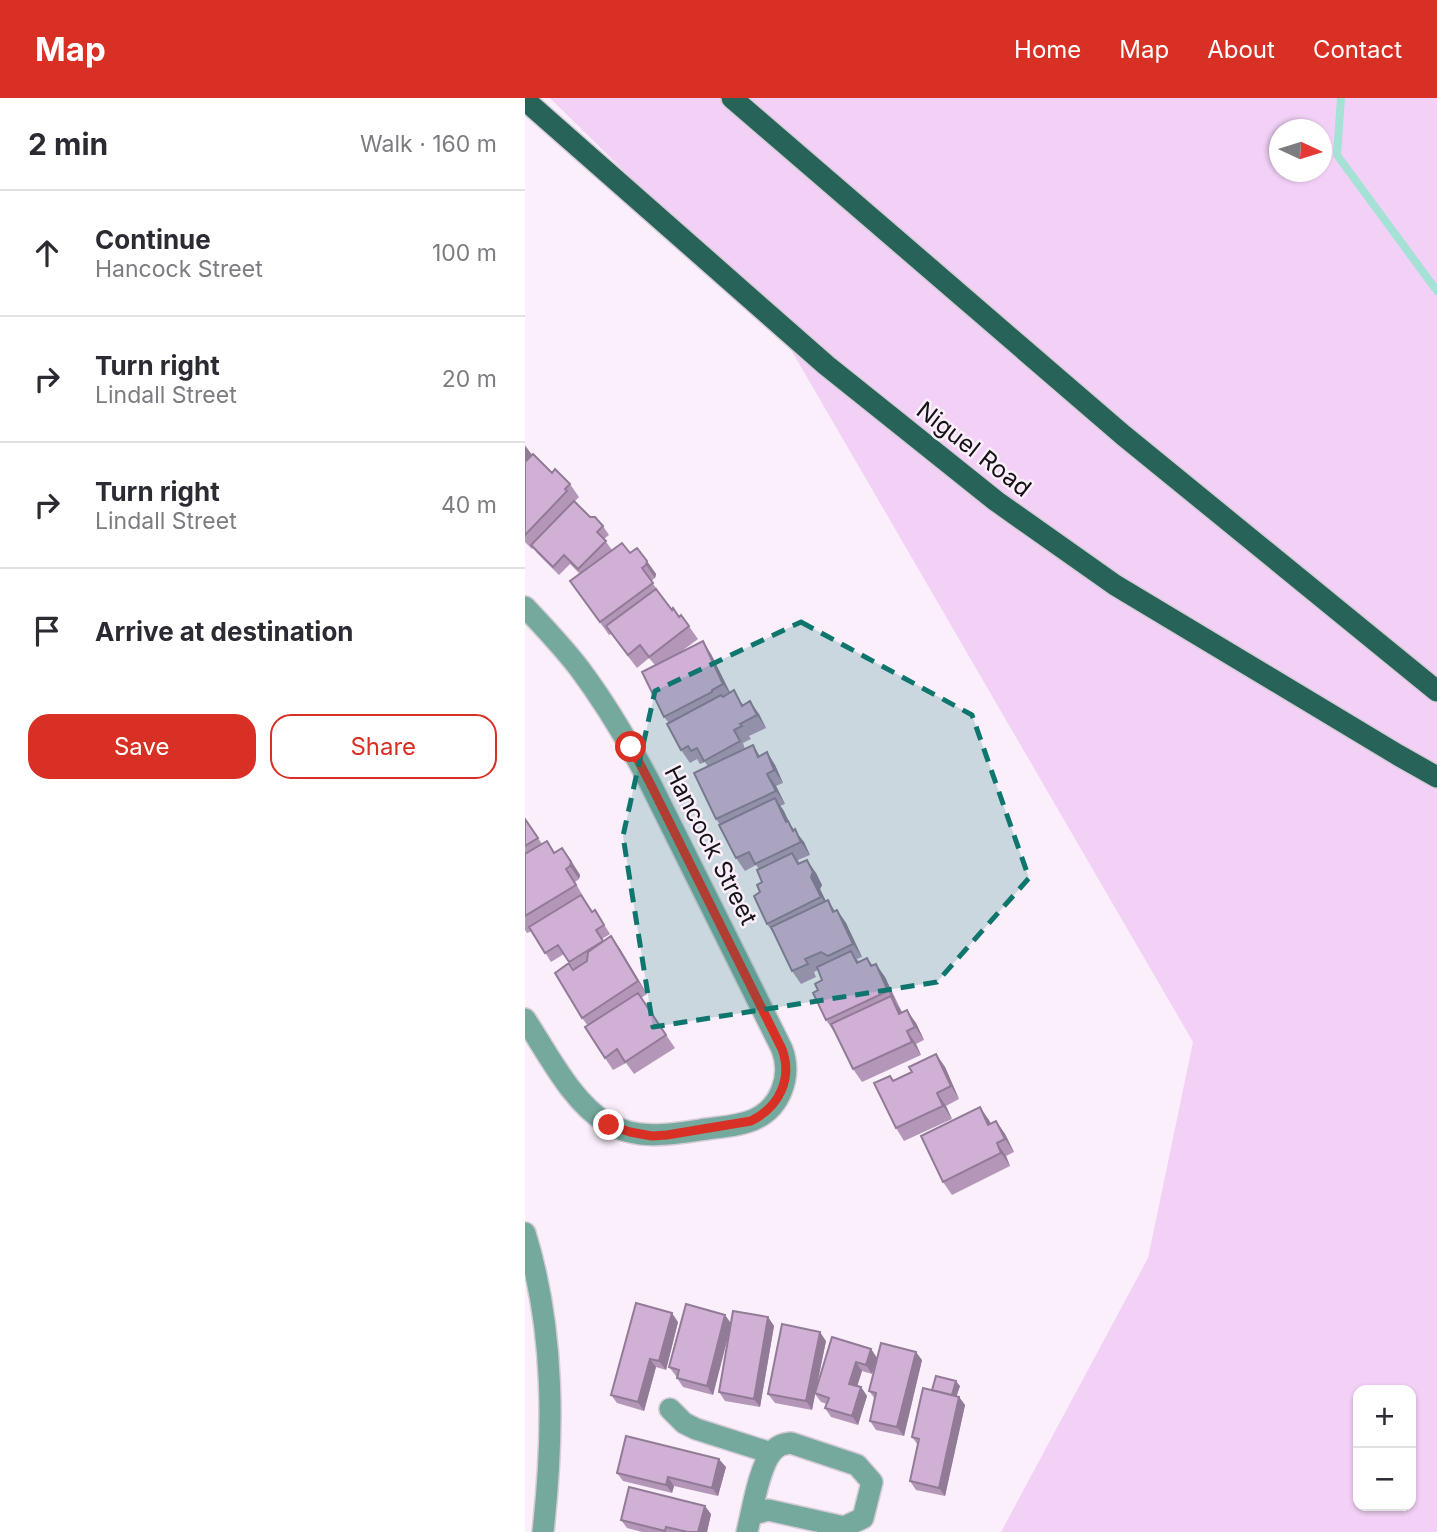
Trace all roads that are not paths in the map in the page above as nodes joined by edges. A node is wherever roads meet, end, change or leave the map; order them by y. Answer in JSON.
{"nodes":[{"id":1,"x":732,"y":98,"type":"edge"},
{"id":2,"x":525,"y":100,"type":"edge"},
{"id":3,"x":525,"y":607,"type":"edge"},
{"id":4,"x":1437,"y":691,"type":"edge"},
{"id":5,"x":1437,"y":777,"type":"edge"},
{"id":6,"x":525,"y":1019,"type":"edge"},
{"id":7,"x":525,"y":1233,"type":"edge"},
{"id":8,"x":670,"y":1409,"type":"dead end"},
{"id":9,"x":771,"y":1453,"type":"junction"},
{"id":10,"x":749,"y":1524,"type":"edge"},
{"id":11,"x":543,"y":1532,"type":"edge"}],
"edges":[{"from":1,"to":4,"type":"main road"},
{"from":2,"to":5,"type":"main road","name":"Niguel Road"},
{"from":3,"to":6,"type":"street","name":"Hancock Street"},
{"from":7,"to":11,"type":"street"},
{"from":8,"to":9,"type":"street"},
{"from":9,"to":10,"type":"street"},
{"from":9,"to":10,"type":"street"}]}
